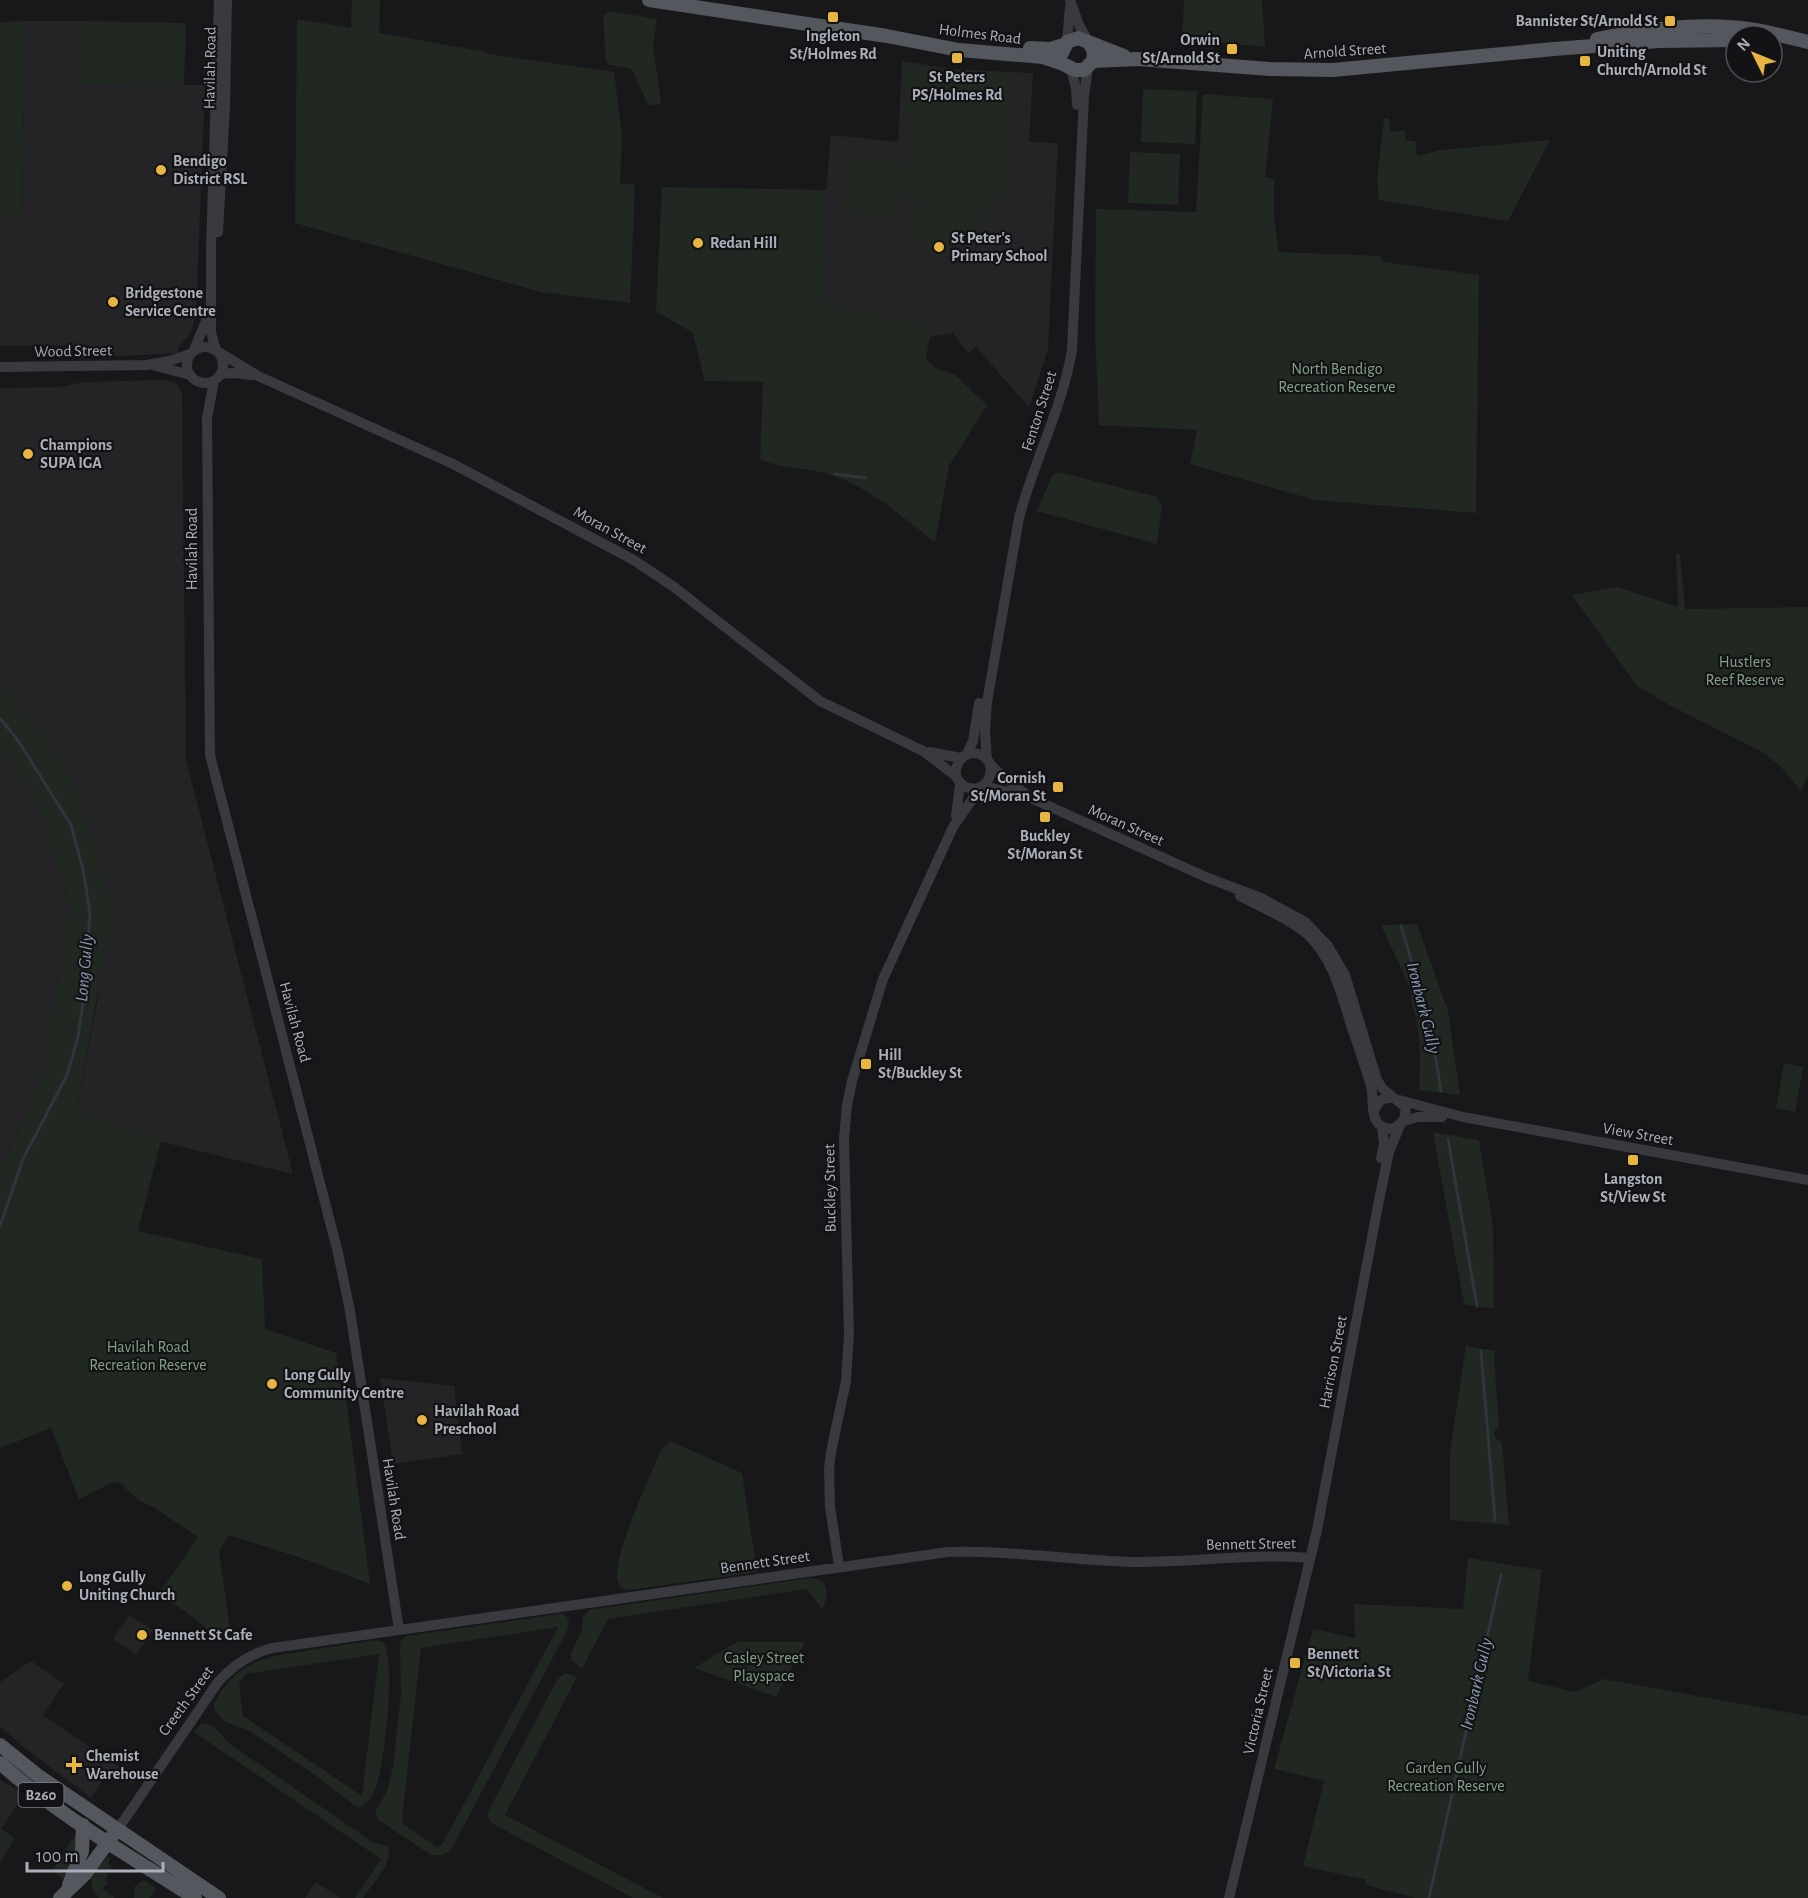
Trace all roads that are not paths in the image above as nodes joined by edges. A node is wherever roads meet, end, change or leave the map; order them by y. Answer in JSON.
{"nodes":[{"id":1,"x":219,"y":0,"type":"edge"},
{"id":2,"x":227,"y":0,"type":"edge"},
{"id":3,"x":649,"y":0,"type":"edge"},
{"id":4,"x":1070,"y":0,"type":"edge"},
{"id":5,"x":1706,"y":33,"type":"junction"},
{"id":6,"x":887,"y":36,"type":"junction"},
{"id":7,"x":1724,"y":37,"type":"edge"},
{"id":8,"x":1784,"y":41,"type":"edge"},
{"id":9,"x":1089,"y":42,"type":"junction"},
{"id":10,"x":1808,"y":42,"type":"edge"},
{"id":11,"x":1066,"y":44,"type":"junction"},
{"id":12,"x":1138,"y":59,"type":"junction"},
{"id":13,"x":1090,"y":64,"type":"junction"},
{"id":14,"x":1069,"y":68,"type":"junction"},
{"id":15,"x":212,"y":280,"type":"junction"},
{"id":16,"x":211,"y":308,"type":"junction"},
{"id":17,"x":217,"y":351,"type":"junction"},
{"id":18,"x":192,"y":352,"type":"junction"},
{"id":19,"x":147,"y":365,"type":"junction"},
{"id":20,"x":0,"y":367,"type":"edge"},
{"id":21,"x":258,"y":376,"type":"junction"},
{"id":22,"x":192,"y":378,"type":"junction"},
{"id":23,"x":218,"y":378,"type":"junction"},
{"id":24,"x":207,"y":418,"type":"junction"},
{"id":25,"x":923,"y":751,"type":"junction"},
{"id":26,"x":964,"y":756,"type":"junction"},
{"id":27,"x":988,"y":762,"type":"junction"},
{"id":28,"x":958,"y":780,"type":"junction"},
{"id":29,"x":982,"y":787,"type":"junction"},
{"id":30,"x":1033,"y":799,"type":"junction"},
{"id":31,"x":953,"y":827,"type":"junction"},
{"id":32,"x":1313,"y":934,"type":"junction"},
{"id":33,"x":1396,"y":1099,"type":"junction"},
{"id":34,"x":1375,"y":1109,"type":"junction"},
{"id":35,"x":1463,"y":1118,"type":"junction"},
{"id":36,"x":1402,"y":1123,"type":"junction"},
{"id":37,"x":1382,"y":1127,"type":"junction"},
{"id":38,"x":1808,"y":1180,"type":"edge"},
{"id":39,"x":1379,"y":1200,"type":"junction"},
{"id":40,"x":1317,"y":1530,"type":"joint"},
{"id":41,"x":1310,"y":1558,"type":"junction"},
{"id":42,"x":839,"y":1566,"type":"junction"},
{"id":43,"x":399,"y":1630,"type":"junction"},
{"id":44,"x":232,"y":1667,"type":"joint"},
{"id":45,"x":0,"y":1745,"type":"edge"},
{"id":46,"x":0,"y":1763,"type":"edge"},
{"id":47,"x":83,"y":1825,"type":"junction"},
{"id":48,"x":118,"y":1828,"type":"junction"},
{"id":49,"x":109,"y":1842,"type":"junction"},
{"id":50,"x":63,"y":1895,"type":"edge"},
{"id":51,"x":195,"y":1898,"type":"edge"},
{"id":52,"x":219,"y":1898,"type":"edge"},
{"id":53,"x":1229,"y":1898,"type":"edge"}],
"edges":[{"from":1,"to":15,"type":"street","name":"Havilah Road"},
{"from":2,"to":15,"type":"street","name":"Havilah Road"},
{"from":3,"to":6,"type":"main road","name":"Holmes Road"},
{"from":4,"to":9,"type":"street"},
{"from":4,"to":11,"type":"street"},
{"from":5,"to":7,"type":"main road","name":"Arnold Street"},
{"from":5,"to":10,"type":"main road","name":"Arnold Street"},
{"from":5,"to":12,"type":"main road","name":"Arnold Street"},
{"from":6,"to":11,"type":"main road","name":"Holmes Road"},
{"from":6,"to":14,"type":"main road","name":"Holmes Road"},
{"from":8,"to":10,"type":"main road","name":"Arnold Street"},
{"from":9,"to":11,"type":"main road"},
{"from":9,"to":12,"type":"main road","name":"Arnold Street"},
{"from":9,"to":13,"type":"main road"},
{"from":11,"to":14,"type":"main road"},
{"from":12,"to":13,"type":"main road","name":"Arnold Street"},
{"from":13,"to":14,"type":"main road"},
{"from":13,"to":27,"type":"street","name":"Fenton Street"},
{"from":14,"to":26,"type":"street","name":"Fenton Street"},
{"from":15,"to":16,"type":"street","name":"Havilah Road"},
{"from":16,"to":17,"type":"street","name":"Havilah Road"},
{"from":16,"to":18,"type":"street","name":"Havilah Road"},
{"from":17,"to":18,"type":"street"},
{"from":17,"to":21,"type":"street","name":"Moran Street"},
{"from":17,"to":23,"type":"street"},
{"from":18,"to":19,"type":"street","name":"Wood Street"},
{"from":18,"to":22,"type":"street"},
{"from":19,"to":20,"type":"street","name":"Wood Street"},
{"from":19,"to":22,"type":"street","name":"Wood Street"},
{"from":21,"to":23,"type":"street","name":"Moran Street"},
{"from":21,"to":25,"type":"street","name":"Moran Street"},
{"from":22,"to":23,"type":"street"},
{"from":22,"to":24,"type":"street","name":"Havilah Road"},
{"from":23,"to":24,"type":"street","name":"Havilah Road"},
{"from":24,"to":43,"type":"street","name":"Havilah Road"},
{"from":25,"to":26,"type":"street","name":"Moran Street"},
{"from":25,"to":28,"type":"street","name":"Moran Street"},
{"from":26,"to":27,"type":"street"},
{"from":26,"to":28,"type":"street"},
{"from":27,"to":29,"type":"street"},
{"from":27,"to":30,"type":"street","name":"Moran Street"},
{"from":28,"to":29,"type":"street"},
{"from":28,"to":31,"type":"street","name":"Buckley Street"},
{"from":29,"to":30,"type":"street","name":"Moran Street"},
{"from":29,"to":31,"type":"street","name":"Buckley Street"},
{"from":30,"to":32,"type":"street","name":"Moran Street"},
{"from":31,"to":42,"type":"street","name":"Buckley Street"},
{"from":32,"to":33,"type":"street"},
{"from":32,"to":34,"type":"street"},
{"from":33,"to":34,"type":"street"},
{"from":33,"to":35,"type":"street","name":"View Street"},
{"from":33,"to":36,"type":"street"},
{"from":34,"to":37,"type":"street"},
{"from":35,"to":36,"type":"street","name":"View Street"},
{"from":35,"to":38,"type":"street","name":"View Street"},
{"from":36,"to":37,"type":"street"},
{"from":36,"to":39,"type":"street","name":"Harrison Street"},
{"from":37,"to":39,"type":"street","name":"Harrison Street"},
{"from":39,"to":40,"type":"street","name":"Harrison Street"},
{"from":40,"to":41,"type":"street","name":"Victoria Street"},
{"from":41,"to":42,"type":"street","name":"Bennett Street"},
{"from":41,"to":53,"type":"street","name":"Victoria Street"},
{"from":42,"to":43,"type":"street","name":"Bennett Street"},
{"from":43,"to":44,"type":"street","name":"Bennett Street"},
{"from":44,"to":48,"type":"street","name":"Creeth Street"},
{"from":45,"to":48,"type":"main road","number":"B260"},
{"from":46,"to":47,"type":"main road","number":"B260"},
{"from":47,"to":49,"type":"main road","number":"B260"},
{"from":47,"to":50,"type":"main road"},
{"from":48,"to":49,"type":"main road","name":"Creeth Street"},
{"from":48,"to":52,"type":"main road","number":"B260"},
{"from":49,"to":50,"type":"main road","name":"Creeth Street"},
{"from":49,"to":51,"type":"main road","number":"B260"}]}
